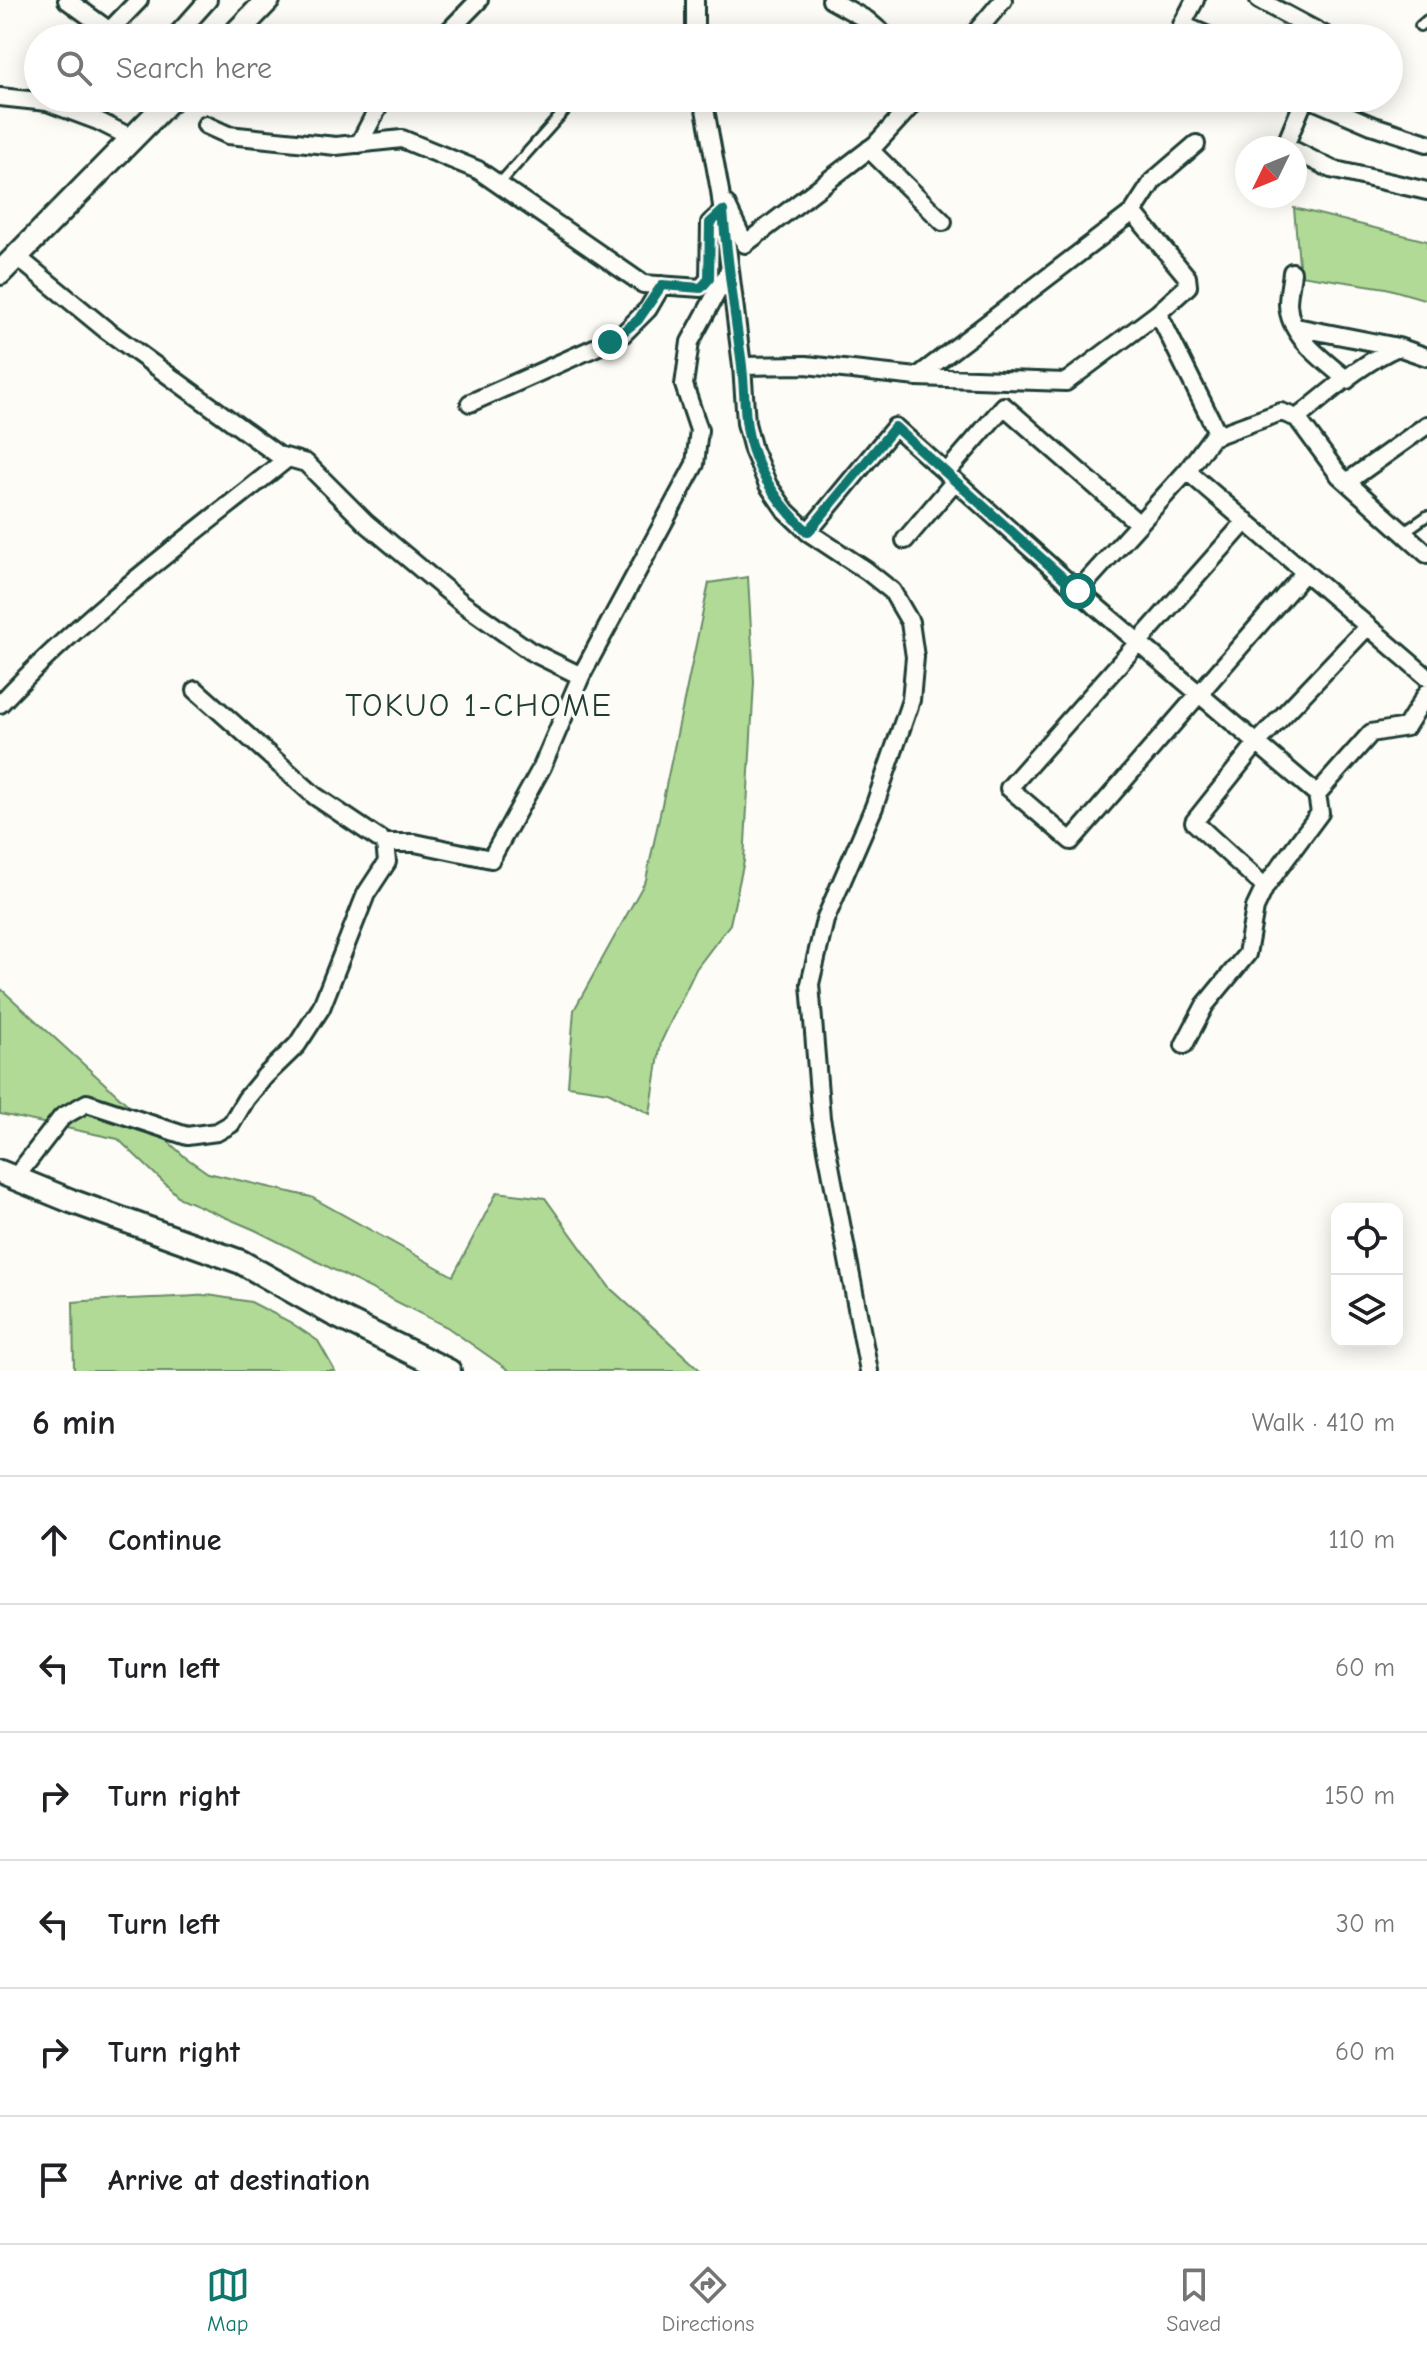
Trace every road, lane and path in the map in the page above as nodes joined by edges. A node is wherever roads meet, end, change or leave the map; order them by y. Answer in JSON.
{"nodes":[{"id":1,"x":67,"y":0,"type":"edge"},
{"id":2,"x":139,"y":0,"type":"edge"},
{"id":3,"x":208,"y":0,"type":"edge"},
{"id":4,"x":268,"y":0,"type":"edge"},
{"id":5,"x":479,"y":0,"type":"edge"},
{"id":6,"x":831,"y":0,"type":"edge"},
{"id":7,"x":1003,"y":0,"type":"edge"},
{"id":8,"x":1195,"y":0,"type":"edge"},
{"id":9,"x":1259,"y":0,"type":"edge"},
{"id":10,"x":100,"y":24,"type":"edge"},
{"id":11,"x":116,"y":24,"type":"edge"},
{"id":12,"x":187,"y":24,"type":"edge"},
{"id":13,"x":245,"y":24,"type":"edge"},
{"id":14,"x":456,"y":24,"type":"edge"},
{"id":15,"x":872,"y":24,"type":"edge"},
{"id":16,"x":983,"y":24,"type":"edge"},
{"id":17,"x":1183,"y":24,"type":"edge"},
{"id":18,"x":1304,"y":24,"type":"edge"},
{"id":19,"x":0,"y":97,"type":"edge"},
{"id":20,"x":24,"y":100,"type":"edge"},
{"id":21,"x":74,"y":112,"type":"edge"},
{"id":22,"x":158,"y":112,"type":"edge"},
{"id":23,"x":378,"y":112,"type":"edge"},
{"id":24,"x":563,"y":112,"type":"edge"},
{"id":25,"x":706,"y":112,"type":"edge"},
{"id":26,"x":905,"y":112,"type":"edge"},
{"id":27,"x":1301,"y":112,"type":"edge"},
{"id":28,"x":1340,"y":112,"type":"edge"},
{"id":29,"x":206,"y":125,"type":"dead end"},
{"id":30,"x":1290,"y":136,"type":"edge"},
{"id":31,"x":132,"y":138,"type":"junction"},
{"id":32,"x":1427,"y":143,"type":"edge"},
{"id":33,"x":359,"y":144,"type":"junction"},
{"id":34,"x":1196,"y":144,"type":"dead end"},
{"id":35,"x":869,"y":149,"type":"junction"},
{"id":36,"x":1307,"y":157,"type":"edge"},
{"id":37,"x":498,"y":184,"type":"junction"},
{"id":38,"x":720,"y":191,"type":"junction"},
{"id":39,"x":1427,"y":191,"type":"edge"},
{"id":40,"x":723,"y":211,"type":"junction"},
{"id":41,"x":1133,"y":212,"type":"junction"},
{"id":42,"x":943,"y":222,"type":"dead end"},
{"id":43,"x":16,"y":256,"type":"junction"},
{"id":44,"x":728,"y":272,"type":"junction"},
{"id":45,"x":1292,"y":272,"type":"dead end"},
{"id":46,"x":0,"y":273,"type":"edge"},
{"id":47,"x":662,"y":285,"type":"junction"},
{"id":48,"x":1158,"y":313,"type":"junction"},
{"id":49,"x":1296,"y":327,"type":"junction"},
{"id":50,"x":1398,"y":347,"type":"junction"},
{"id":51,"x":1427,"y":357,"type":"edge"},
{"id":52,"x":742,"y":366,"type":"junction"},
{"id":53,"x":917,"y":377,"type":"junction"},
{"id":54,"x":1347,"y":380,"type":"junction"},
{"id":55,"x":470,"y":403,"type":"dead end"},
{"id":56,"x":1297,"y":418,"type":"junction"},
{"id":57,"x":1427,"y":425,"type":"edge"},
{"id":58,"x":1218,"y":434,"type":"junction"},
{"id":59,"x":288,"y":458,"type":"junction"},
{"id":60,"x":1187,"y":471,"type":"junction"},
{"id":61,"x":950,"y":477,"type":"junction"},
{"id":62,"x":1347,"y":482,"type":"junction"},
{"id":63,"x":1427,"y":516,"type":"edge"},
{"id":64,"x":1246,"y":521,"type":"junction"},
{"id":65,"x":1139,"y":524,"type":"junction"},
{"id":66,"x":808,"y":532,"type":"junction"},
{"id":67,"x":1404,"y":532,"type":"junction"},
{"id":68,"x":905,"y":540,"type":"dead end"},
{"id":69,"x":1427,"y":554,"type":"edge"},
{"id":70,"x":1305,"y":572,"type":"junction"},
{"id":71,"x":1078,"y":591,"type":"junction"},
{"id":72,"x":1368,"y":626,"type":"junction"},
{"id":73,"x":1140,"y":643,"type":"junction"},
{"id":74,"x":581,"y":676,"type":"junction"},
{"id":75,"x":1427,"y":677,"type":"edge"},
{"id":76,"x":196,"y":690,"type":"dead end"},
{"id":77,"x":1427,"y":693,"type":"edge"},
{"id":78,"x":1200,"y":694,"type":"junction"},
{"id":79,"x":0,"y":702,"type":"edge"},
{"id":80,"x":1257,"y":743,"type":"junction"},
{"id":81,"x":1317,"y":794,"type":"junction"},
{"id":82,"x":385,"y":843,"type":"junction"},
{"id":83,"x":1265,"y":887,"type":"junction"},
{"id":84,"x":1184,"y":1045,"type":"dead end"},
{"id":85,"x":8,"y":1175,"type":"edge"},
{"id":86,"x":449,"y":1371,"type":"edge"},
{"id":87,"x":869,"y":1371,"type":"edge"}],
"edges":[{"from":1,"to":10,"type":"street"},
{"from":2,"to":11,"type":"street"},
{"from":3,"to":12,"type":"street"},
{"from":4,"to":13,"type":"street"},
{"from":5,"to":14,"type":"street"},
{"from":6,"to":15,"type":"street"},
{"from":7,"to":16,"type":"street"},
{"from":8,"to":17,"type":"street"},
{"from":9,"to":18,"type":"street"},
{"from":19,"to":20,"type":"street"},
{"from":21,"to":31,"type":"street"},
{"from":22,"to":31,"type":"street"},
{"from":23,"to":33,"type":"street"},
{"from":24,"to":37,"type":"lane"},
{"from":25,"to":38,"type":"street"},
{"from":26,"to":35,"type":"street"},
{"from":27,"to":30,"type":"street"},
{"from":28,"to":32,"type":"street"},
{"from":29,"to":33,"type":"street"},
{"from":31,"to":43,"type":"street"},
{"from":33,"to":37,"type":"street"},
{"from":34,"to":41,"type":"street"},
{"from":35,"to":38,"type":"street"},
{"from":35,"to":42,"type":"street"},
{"from":36,"to":39,"type":"street"},
{"from":37,"to":47,"type":"street"},
{"from":38,"to":40,"type":"street"},
{"from":40,"to":44,"type":"street"},
{"from":40,"to":47,"type":"street"},
{"from":41,"to":48,"type":"street"},
{"from":41,"to":53,"type":"street"},
{"from":43,"to":46,"type":"street"},
{"from":43,"to":59,"type":"street"},
{"from":44,"to":52,"type":"street"},
{"from":44,"to":74,"type":"street"},
{"from":45,"to":49,"type":"street"},
{"from":47,"to":55,"type":"street"},
{"from":48,"to":53,"type":"street"},
{"from":48,"to":58,"type":"street"},
{"from":49,"to":50,"type":"street"},
{"from":49,"to":54,"type":"street"},
{"from":50,"to":51,"type":"street"},
{"from":50,"to":54,"type":"street"},
{"from":52,"to":53,"type":"street"},
{"from":52,"to":66,"type":"street"},
{"from":54,"to":56,"type":"street"},
{"from":56,"to":58,"type":"street"},
{"from":56,"to":62,"type":"street"},
{"from":57,"to":62,"type":"street"},
{"from":58,"to":60,"type":"street"},
{"from":59,"to":74,"type":"street"},
{"from":59,"to":79,"type":"street"},
{"from":60,"to":64,"type":"street"},
{"from":60,"to":65,"type":"street"},
{"from":61,"to":65,"type":"street"},
{"from":61,"to":66,"type":"street"},
{"from":61,"to":68,"type":"street"},
{"from":61,"to":71,"type":"street"},
{"from":62,"to":67,"type":"street"},
{"from":63,"to":67,"type":"lane"},
{"from":64,"to":70,"type":"street"},
{"from":64,"to":73,"type":"street"},
{"from":65,"to":71,"type":"street"},
{"from":66,"to":87,"type":"street"},
{"from":67,"to":69,"type":"street"},
{"from":70,"to":72,"type":"street"},
{"from":70,"to":78,"type":"street"},
{"from":71,"to":73,"type":"street"},
{"from":72,"to":75,"type":"street"},
{"from":72,"to":80,"type":"street"},
{"from":73,"to":78,"type":"street"},
{"from":73,"to":78,"type":"street"},
{"from":74,"to":82,"type":"street"},
{"from":76,"to":82,"type":"street"},
{"from":77,"to":81,"type":"street"},
{"from":78,"to":80,"type":"street"},
{"from":80,"to":81,"type":"street"},
{"from":80,"to":83,"type":"street"},
{"from":81,"to":83,"type":"street"},
{"from":82,"to":85,"type":"street"},
{"from":83,"to":84,"type":"street"},
{"from":85,"to":86,"type":"street"}]}
